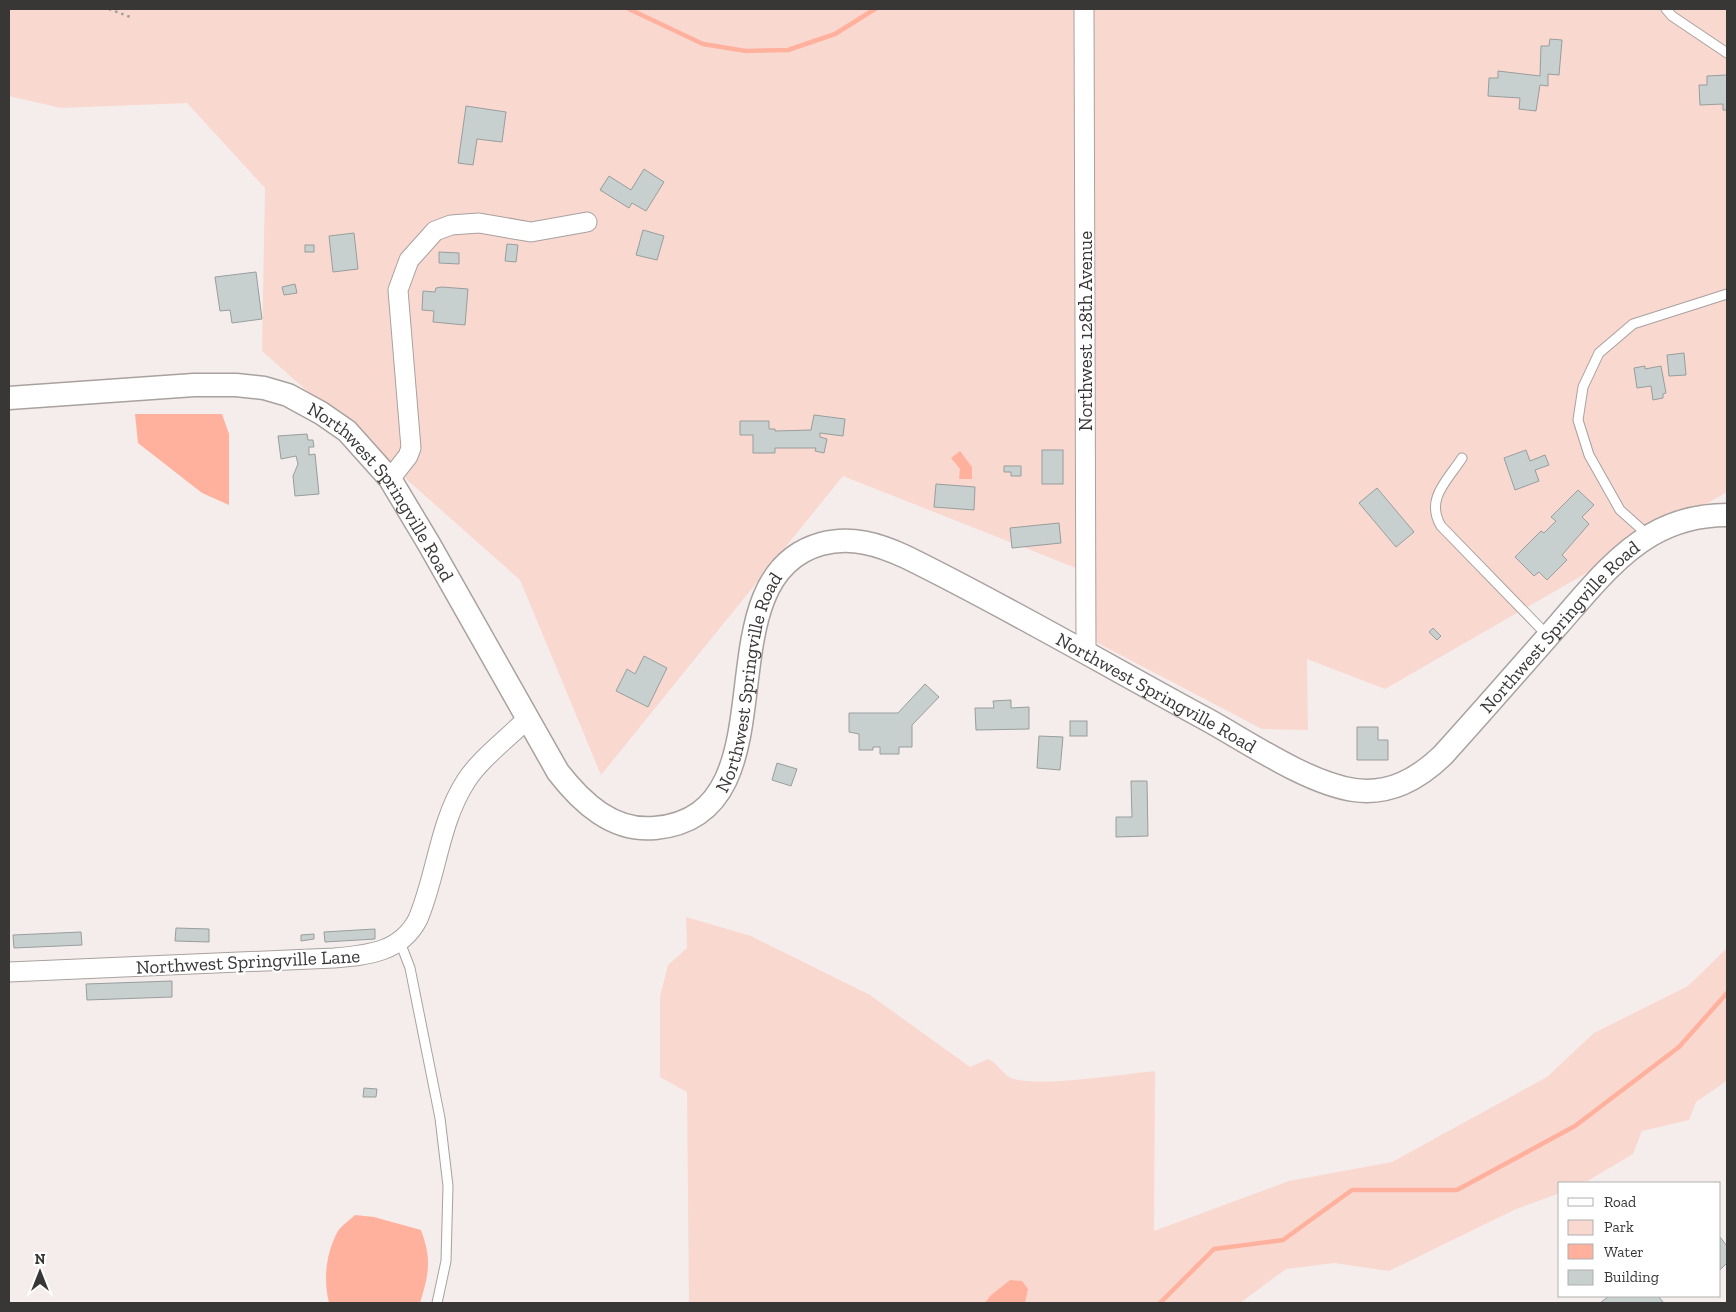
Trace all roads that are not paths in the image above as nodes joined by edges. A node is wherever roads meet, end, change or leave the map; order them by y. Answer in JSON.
{"nodes":[{"id":1,"x":1084,"y":9,"type":"edge"},
{"id":2,"x":1666,"y":9,"type":"edge"},
{"id":3,"x":1727,"y":53,"type":"edge"},
{"id":4,"x":587,"y":222,"type":"dead end"},
{"id":5,"x":1727,"y":294,"type":"edge"},
{"id":6,"x":9,"y":398,"type":"edge"},
{"id":7,"x":1462,"y":458,"type":"dead end"},
{"id":8,"x":390,"y":479,"type":"junction"},
{"id":9,"x":1727,"y":514,"type":"edge"},
{"id":10,"x":1649,"y":536,"type":"junction"},
{"id":11,"x":1548,"y":637,"type":"junction"},
{"id":12,"x":1086,"y":653,"type":"junction"},
{"id":13,"x":527,"y":719,"type":"junction"},
{"id":14,"x":400,"y":942,"type":"junction"},
{"id":15,"x":9,"y":972,"type":"edge"},
{"id":16,"x":438,"y":1303,"type":"edge"}],
"edges":[{"from":1,"to":12,"type":"street","name":"Northwest 128th Avenue"},
{"from":2,"to":3,"type":"lane"},
{"from":4,"to":8,"type":"street"},
{"from":5,"to":10,"type":"lane"},
{"from":6,"to":8,"type":"street","name":"Northwest Springville Road"},
{"from":7,"to":11,"type":"lane"},
{"from":8,"to":13,"type":"street","name":"Northwest Springville Road"},
{"from":9,"to":10,"type":"street","name":"Northwest Springville Road"},
{"from":10,"to":11,"type":"street","name":"Northwest Springville Road"},
{"from":11,"to":12,"type":"street","name":"Northwest Springville Road"},
{"from":12,"to":13,"type":"street","name":"Northwest Springville Road"},
{"from":13,"to":14,"type":"street","name":"Northwest Springville Lane"},
{"from":14,"to":15,"type":"street","name":"Northwest Springville Lane"},
{"from":14,"to":16,"type":"lane"}]}
